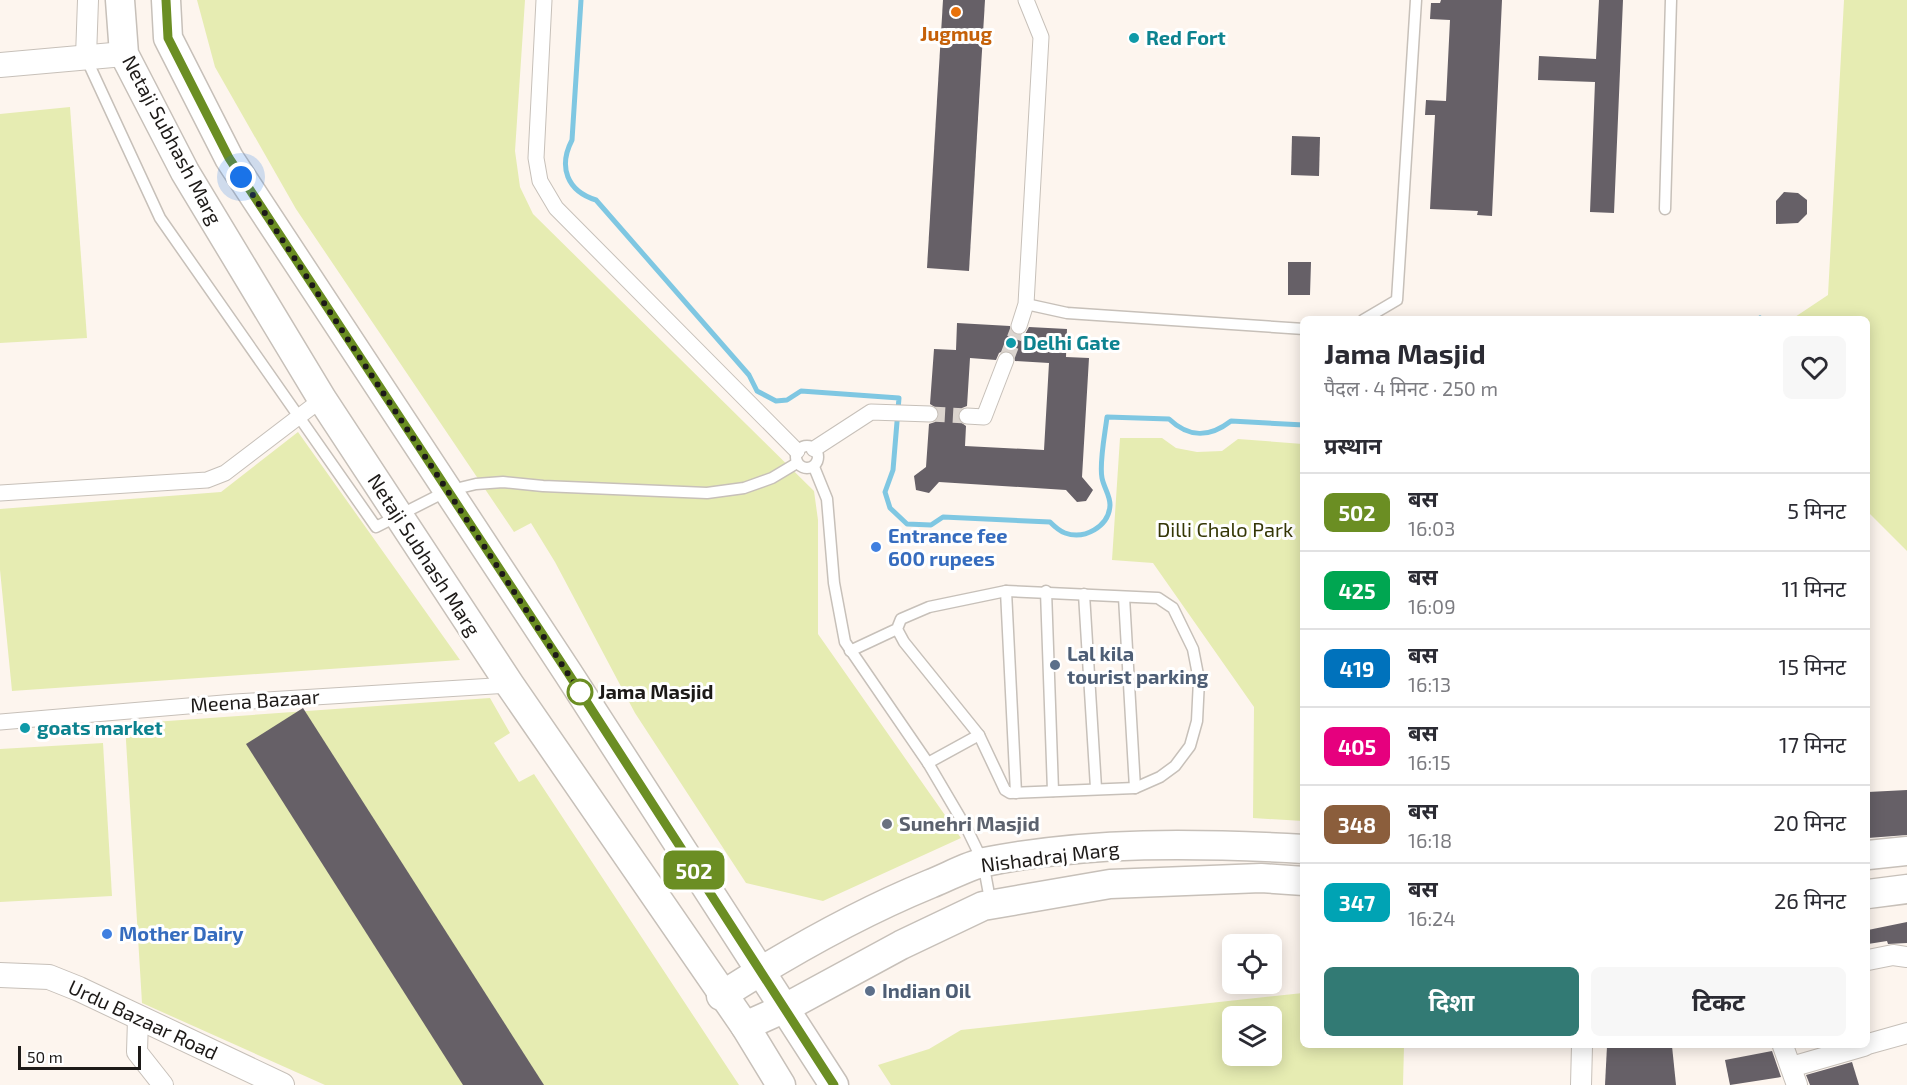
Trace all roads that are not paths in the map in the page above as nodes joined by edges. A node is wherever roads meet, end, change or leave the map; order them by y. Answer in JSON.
{"nodes":[{"id":1,"x":88,"y":0,"type":"edge"},
{"id":2,"x":120,"y":0,"type":"edge"},
{"id":3,"x":166,"y":0,"type":"edge"},
{"id":4,"x":544,"y":0,"type":"edge"},
{"id":5,"x":1026,"y":0,"type":"edge"},
{"id":6,"x":1416,"y":0,"type":"edge"},
{"id":7,"x":1671,"y":0,"type":"edge"},
{"id":8,"x":124,"y":54,"type":"junction"},
{"id":9,"x":86,"y":57,"type":"junction"},
{"id":10,"x":0,"y":65,"type":"edge"},
{"id":11,"x":1665,"y":208,"type":"dead end"},
{"id":12,"x":1026,"y":304,"type":"junction"},
{"id":13,"x":1370,"y":316,"type":"edge"},
{"id":14,"x":1019,"y":326,"type":"tunnel mouth"},
{"id":15,"x":1300,"y":329,"type":"edge"},
{"id":16,"x":1006,"y":360,"type":"tunnel mouth"},
{"id":17,"x":322,"y":399,"type":"junction"},
{"id":18,"x":922,"y":414,"type":"tunnel mouth"},
{"id":19,"x":967,"y":416,"type":"tunnel mouth"},
{"id":20,"x":814,"y":449,"type":"junction"},
{"id":21,"x":797,"y":457,"type":"junction"},
{"id":22,"x":814,"y":467,"type":"junction"},
{"id":23,"x":447,"y":491,"type":"junction"},
{"id":24,"x":0,"y":493,"type":"edge"},
{"id":25,"x":398,"y":515,"type":"junction"},
{"id":26,"x":1006,"y":591,"type":"junction"},
{"id":27,"x":1046,"y":591,"type":"junction"},
{"id":28,"x":1084,"y":594,"type":"junction"},
{"id":29,"x":1124,"y":597,"type":"junction"},
{"id":30,"x":897,"y":629,"type":"junction"},
{"id":31,"x":850,"y":651,"type":"junction"},
{"id":32,"x":510,"y":685,"type":"junction"},
{"id":33,"x":0,"y":722,"type":"edge"},
{"id":34,"x":979,"y":735,"type":"junction"},
{"id":35,"x":928,"y":763,"type":"junction"},
{"id":36,"x":1096,"y":788,"type":"junction"},
{"id":37,"x":1135,"y":788,"type":"junction"},
{"id":38,"x":1053,"y":791,"type":"junction"},
{"id":39,"x":1016,"y":794,"type":"junction"},
{"id":40,"x":1300,"y":849,"type":"edge"},
{"id":41,"x":1907,"y":851,"type":"edge"},
{"id":42,"x":1870,"y":855,"type":"edge"},
{"id":43,"x":983,"y":862,"type":"junction"},
{"id":44,"x":1300,"y":881,"type":"edge"},
{"id":45,"x":1907,"y":889,"type":"edge"},
{"id":46,"x":1870,"y":894,"type":"edge"},
{"id":47,"x":991,"y":905,"type":"junction"},
{"id":48,"x":1907,"y":957,"type":"edge"},
{"id":49,"x":1870,"y":960,"type":"edge"},
{"id":50,"x":759,"y":971,"type":"junction"},
{"id":51,"x":0,"y":975,"type":"edge"},
{"id":52,"x":721,"y":996,"type":"junction"},
{"id":53,"x":783,"y":1009,"type":"junction"},
{"id":54,"x":138,"y":1019,"type":"junction"},
{"id":55,"x":745,"y":1026,"type":"junction"},
{"id":56,"x":1907,"y":1033,"type":"edge"},
{"id":57,"x":1870,"y":1044,"type":"edge"},
{"id":58,"x":1582,"y":1048,"type":"edge"},
{"id":59,"x":1784,"y":1048,"type":"edge"},
{"id":60,"x":1859,"y":1048,"type":"edge"},
{"id":61,"x":1794,"y":1076,"type":"edge"},
{"id":62,"x":163,"y":1085,"type":"edge"},
{"id":63,"x":282,"y":1085,"type":"edge"},
{"id":64,"x":781,"y":1085,"type":"edge"},
{"id":65,"x":834,"y":1085,"type":"edge"},
{"id":66,"x":1581,"y":1085,"type":"edge"}],
"edges":[{"from":1,"to":9,"type":"street"},
{"from":2,"to":8,"type":"main road","name":"Netaji Subhash Marg"},
{"from":3,"to":23,"type":"main road"},
{"from":4,"to":21,"type":"street"},
{"from":5,"to":12,"type":"street"},
{"from":6,"to":13,"type":"lane"},
{"from":7,"to":11,"type":"lane"},
{"from":8,"to":9,"type":"street"},
{"from":8,"to":17,"type":"main road","name":"Netaji Subhash Marg"},
{"from":9,"to":10,"type":"street"},
{"from":9,"to":25,"type":"lane"},
{"from":12,"to":14,"type":"street"},
{"from":12,"to":15,"type":"lane"},
{"from":16,"to":19,"type":"street"},
{"from":17,"to":24,"type":"street"},
{"from":17,"to":25,"type":"main road","name":"Netaji Subhash Marg"},
{"from":18,"to":20,"type":"street"},
{"from":20,"to":21,"type":"lane"},
{"from":20,"to":22,"type":"lane"},
{"from":21,"to":22,"type":"lane"},
{"from":21,"to":23,"type":"lane"},
{"from":22,"to":31,"type":"lane"},
{"from":23,"to":25,"type":"lane"},
{"from":23,"to":50,"type":"main road"},
{"from":25,"to":32,"type":"main road","name":"Netaji Subhash Marg"},
{"from":26,"to":27,"type":"lane"},
{"from":26,"to":30,"type":"lane"},
{"from":26,"to":39,"type":"lane"},
{"from":27,"to":28,"type":"lane"},
{"from":27,"to":38,"type":"lane"},
{"from":28,"to":29,"type":"lane"},
{"from":28,"to":36,"type":"lane"},
{"from":29,"to":37,"type":"lane"},
{"from":29,"to":37,"type":"lane"},
{"from":30,"to":31,"type":"lane"},
{"from":30,"to":34,"type":"lane"},
{"from":31,"to":35,"type":"lane"},
{"from":32,"to":33,"type":"street","name":"Meena Bazaar"},
{"from":32,"to":52,"type":"main road","name":"Netaji Subhash Marg"},
{"from":34,"to":35,"type":"lane"},
{"from":34,"to":39,"type":"lane"},
{"from":35,"to":43,"type":"lane"},
{"from":36,"to":37,"type":"lane"},
{"from":36,"to":38,"type":"lane"},
{"from":38,"to":39,"type":"lane"},
{"from":40,"to":43,"type":"main road","name":"Nishadraj Marg"},
{"from":41,"to":42,"type":"main road"},
{"from":43,"to":47,"type":"lane"},
{"from":43,"to":50,"type":"main road","name":"Nishadraj Marg"},
{"from":44,"to":47,"type":"main road","name":"Nishadraj Marg"},
{"from":45,"to":46,"type":"main road"},
{"from":47,"to":53,"type":"main road","name":"Nishadraj Marg"},
{"from":48,"to":49,"type":"street"},
{"from":50,"to":52,"type":"main road","name":"Nishadraj Marg"},
{"from":50,"to":53,"type":"main road"},
{"from":51,"to":54,"type":"street","name":"Urdu Bazaar Road"},
{"from":52,"to":55,"type":"main road","name":"Netaji Subhash Marg"},
{"from":53,"to":55,"type":"main road","name":"Nishadraj Marg"},
{"from":53,"to":65,"type":"main road"},
{"from":54,"to":62,"type":"street"},
{"from":54,"to":63,"type":"street","name":"Urdu Bazaar Road"},
{"from":55,"to":64,"type":"main road","name":"Netaji Subhash Marg"},
{"from":56,"to":57,"type":"street"},
{"from":58,"to":66,"type":"street"},
{"from":59,"to":61,"type":"street"},
{"from":60,"to":61,"type":"street"}]}
